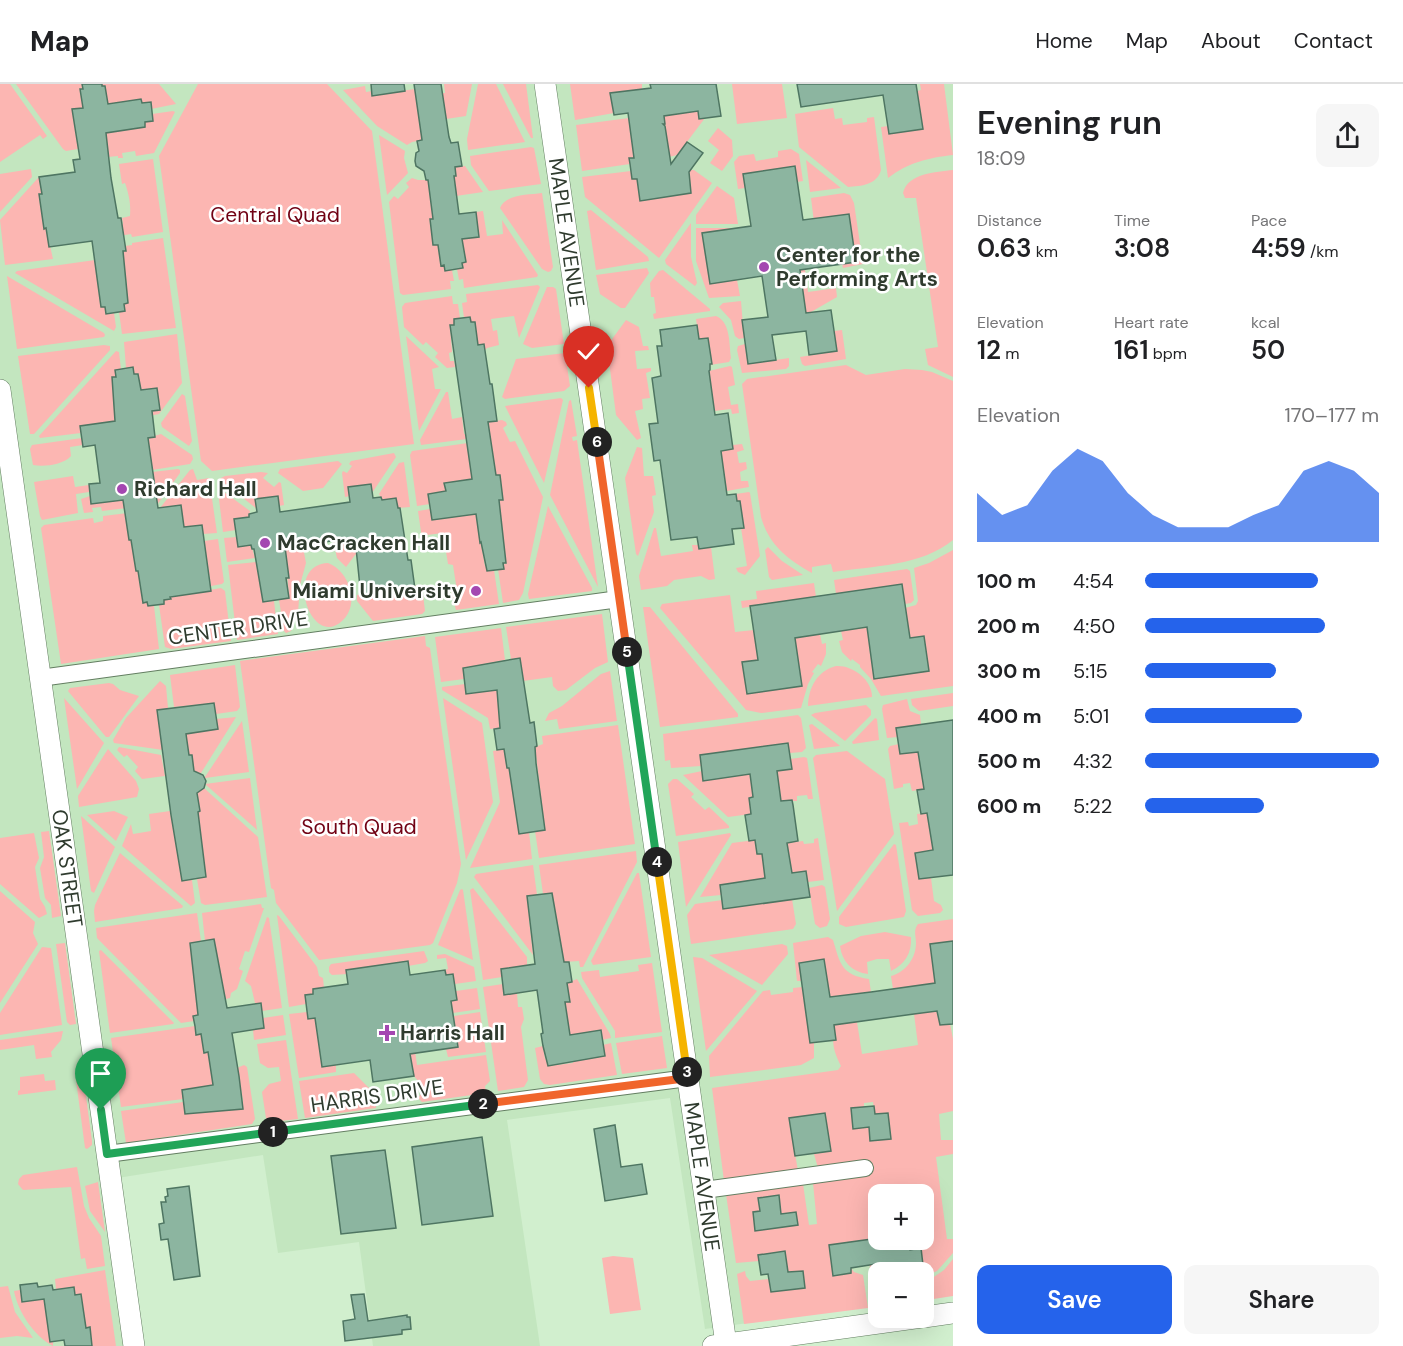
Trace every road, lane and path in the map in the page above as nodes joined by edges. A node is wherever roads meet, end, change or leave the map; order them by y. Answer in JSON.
{"nodes":[{"id":1,"x":545,"y":84,"type":"edge"},
{"id":2,"x":0,"y":390,"type":"edge"},
{"id":3,"x":619,"y":599,"type":"junction"},
{"id":4,"x":40,"y":678,"type":"junction"},
{"id":5,"x":688,"y":1078,"type":"junction"},
{"id":6,"x":107,"y":1154,"type":"junction"},
{"id":7,"x":865,"y":1168,"type":"dead end"},
{"id":8,"x":704,"y":1190,"type":"junction"},
{"id":9,"x":953,"y":1313,"type":"edge"},
{"id":10,"x":934,"y":1316,"type":"edge"},
{"id":11,"x":868,"y":1325,"type":"edge"},
{"id":12,"x":719,"y":1345,"type":"edge"},
{"id":13,"x":134,"y":1346,"type":"edge"}],
"edges":[{"from":1,"to":3,"type":"street","name":"MAPLE AVENUE"},
{"from":2,"to":4,"type":"street","name":"OAK STREET"},
{"from":3,"to":4,"type":"street","name":"CENTER DRIVE"},
{"from":3,"to":5,"type":"street","name":"MAPLE AVENUE"},
{"from":4,"to":6,"type":"street","name":"OAK STREET"},
{"from":5,"to":6,"type":"street","name":"HARRIS DRIVE"},
{"from":5,"to":8,"type":"street","name":"MAPLE AVENUE"},
{"from":6,"to":13,"type":"street","name":"OAK STREET"},
{"from":7,"to":8,"type":"street"},
{"from":8,"to":12,"type":"street","name":"MAPLE AVENUE"},
{"from":9,"to":10,"type":"street"},
{"from":11,"to":12,"type":"street"}]}
